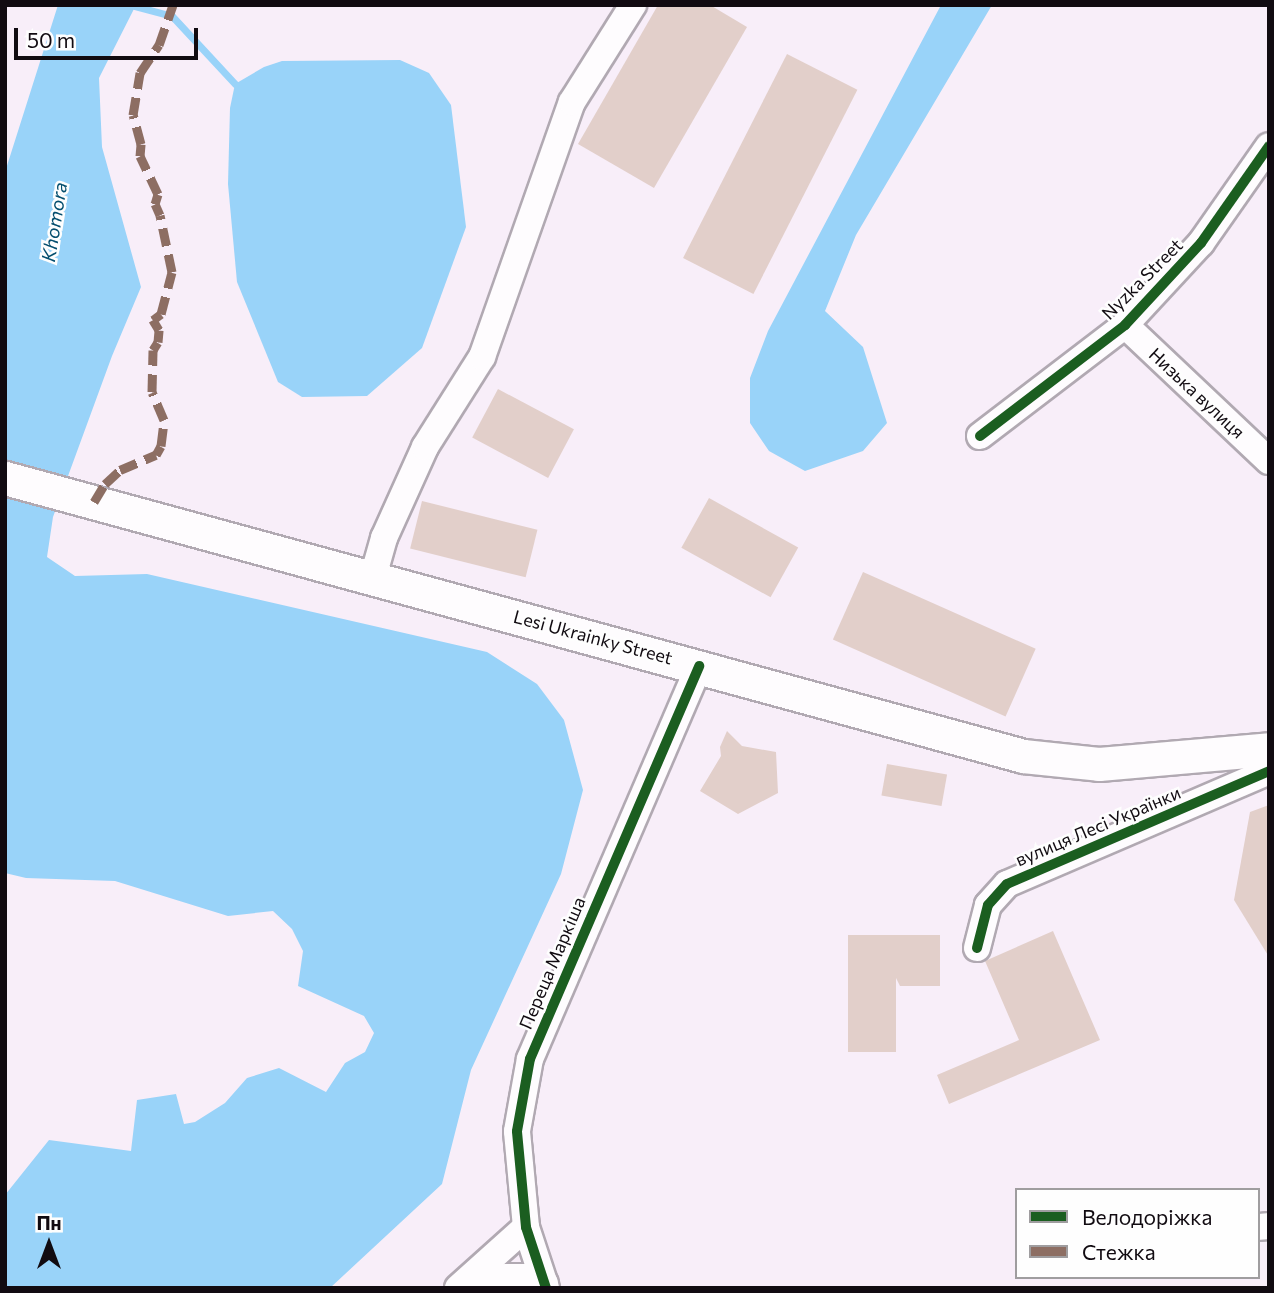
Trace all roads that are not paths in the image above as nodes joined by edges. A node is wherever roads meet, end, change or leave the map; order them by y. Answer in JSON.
{"nodes":[{"id":1,"x":633,"y":5,"type":"edge"},
{"id":2,"x":1269,"y":146,"type":"edge"},
{"id":3,"x":1125,"y":326,"type":"junction"},
{"id":4,"x":980,"y":436,"type":"dead end"},
{"id":5,"x":1269,"y":461,"type":"edge"},
{"id":6,"x":5,"y":478,"type":"edge"},
{"id":7,"x":373,"y":577,"type":"junction"},
{"id":8,"x":699,"y":666,"type":"junction"},
{"id":9,"x":1269,"y":750,"type":"edge"},
{"id":10,"x":1269,"y":771,"type":"edge"},
{"id":11,"x":977,"y":948,"type":"dead end"},
{"id":12,"x":526,"y":1227,"type":"junction"},
{"id":13,"x":462,"y":1286,"type":"edge"},
{"id":14,"x":545,"y":1286,"type":"edge"}],
"edges":[{"from":1,"to":7,"type":"street"},
{"from":2,"to":3,"type":"street","name":"Nyzka Street"},
{"from":3,"to":4,"type":"street","name":"Nyzka Street"},
{"from":3,"to":5,"type":"street","name":"Низька вулиця"},
{"from":6,"to":7,"type":"main road","name":"Lesi Ukrainky Street"},
{"from":7,"to":8,"type":"main road","name":"Lesi Ukrainky Street"},
{"from":8,"to":9,"type":"main road","name":"Lesi Ukrainky Street"},
{"from":8,"to":12,"type":"street","name":"Переца Маркіша"},
{"from":10,"to":11,"type":"street","name":"вулиця Лесі Українки"},
{"from":12,"to":13,"type":"street"},
{"from":12,"to":14,"type":"street","name":"Переца Маркіша"},
{"from":13,"to":14,"type":"street"}]}
